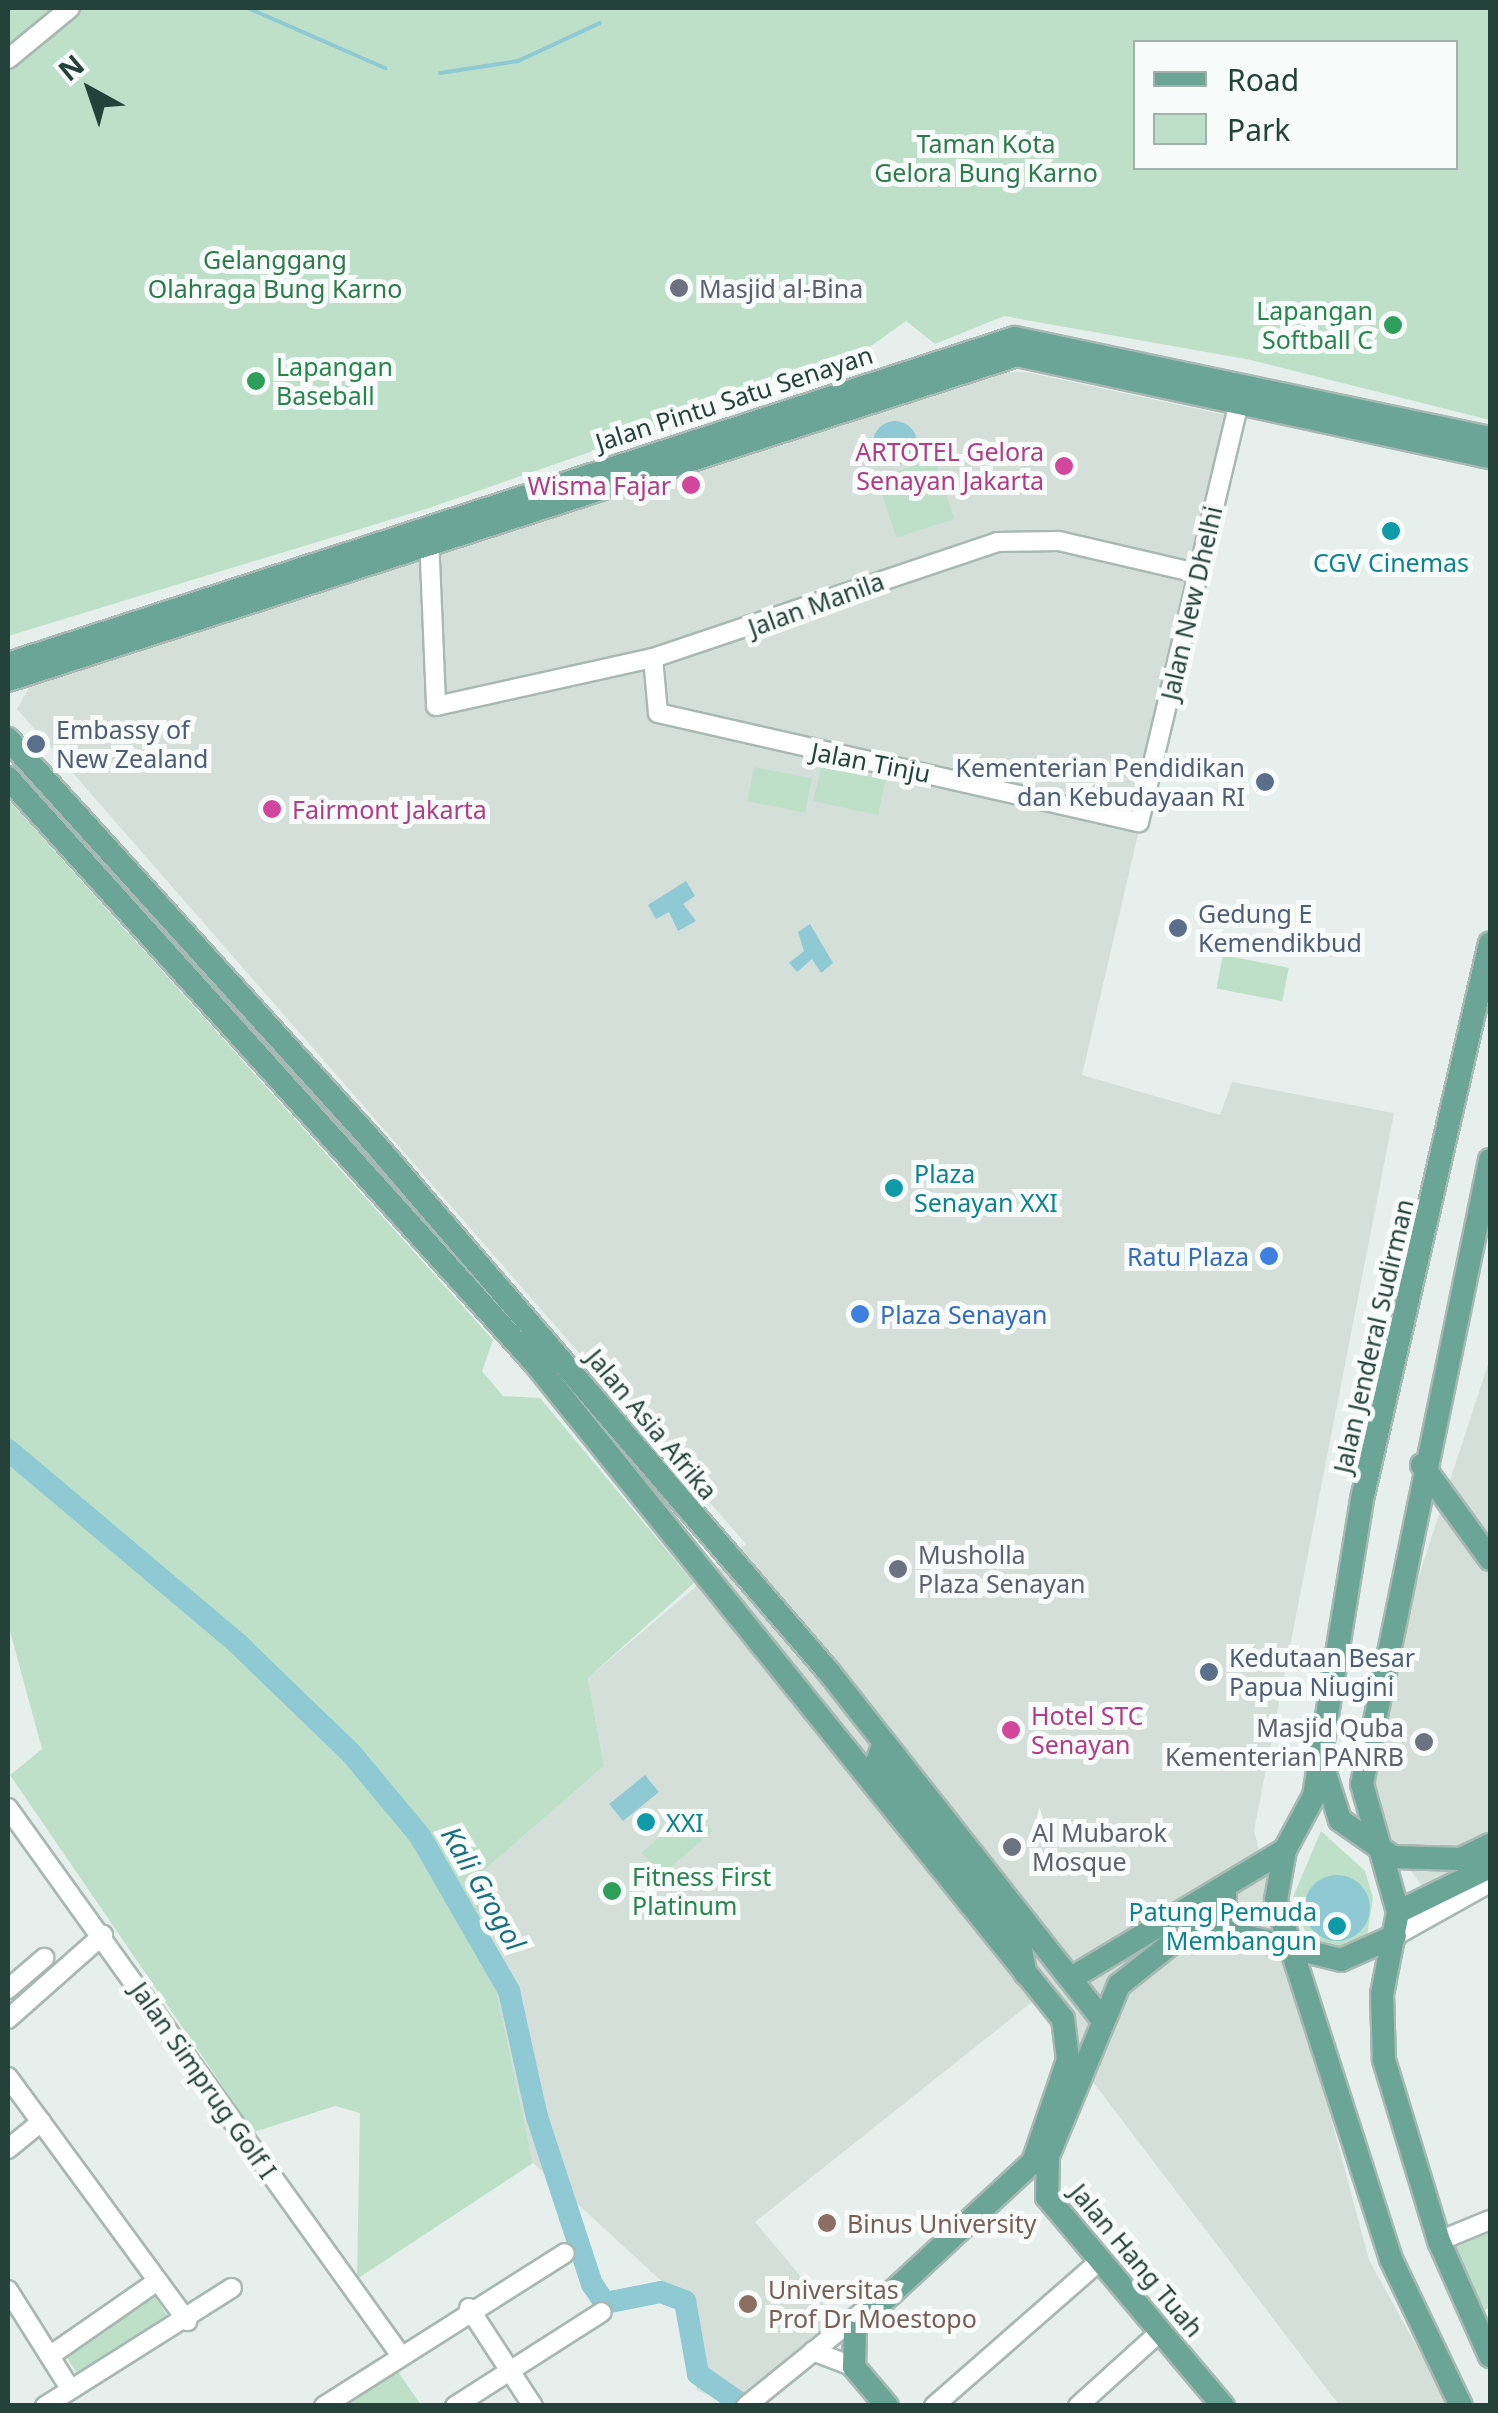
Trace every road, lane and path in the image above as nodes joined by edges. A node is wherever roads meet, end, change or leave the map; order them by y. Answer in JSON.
{"nodes":[{"id":1,"x":70,"y":8,"type":"edge"},
{"id":2,"x":8,"y":59,"type":"edge"},
{"id":3,"x":1241,"y":395,"type":"junction"},
{"id":4,"x":1358,"y":418,"type":"junction"},
{"id":5,"x":1490,"y":438,"type":"edge"},
{"id":6,"x":1490,"y":457,"type":"edge"},
{"id":7,"x":412,"y":546,"type":"junction"},
{"id":8,"x":1196,"y":573,"type":"junction"},
{"id":9,"x":654,"y":658,"type":"junction"},
{"id":10,"x":9,"y":673,"type":"edge"},
{"id":11,"x":8,"y":729,"type":"edge"},
{"id":12,"x":13,"y":745,"type":"edge"},
{"id":13,"x":8,"y":778,"type":"edge"},
{"id":14,"x":1139,"y":822,"type":"joint"},
{"id":15,"x":78,"y":838,"type":"junction"},
{"id":16,"x":1490,"y":943,"type":"edge"},
{"id":17,"x":1490,"y":1160,"type":"edge"},
{"id":18,"x":528,"y":1338,"type":"junction"},
{"id":19,"x":1422,"y":1464,"type":"junction"},
{"id":20,"x":1490,"y":1558,"type":"edge"},
{"id":21,"x":884,"y":1743,"type":"junction"},
{"id":22,"x":1322,"y":1744,"type":"junction"},
{"id":23,"x":8,"y":1808,"type":"edge"},
{"id":24,"x":1490,"y":1845,"type":"edge"},
{"id":25,"x":1284,"y":1850,"type":"junction"},
{"id":26,"x":1382,"y":1851,"type":"junction"},
{"id":27,"x":1479,"y":1856,"type":"edge"},
{"id":28,"x":1490,"y":1867,"type":"edge"},
{"id":29,"x":1490,"y":1883,"type":"edge"},
{"id":30,"x":1225,"y":1891,"type":"junction"},
{"id":31,"x":1398,"y":1912,"type":"junction"},
{"id":32,"x":103,"y":1935,"type":"junction"},
{"id":33,"x":1395,"y":1936,"type":"junction"},
{"id":34,"x":1184,"y":1937,"type":"junction"},
{"id":35,"x":1288,"y":1947,"type":"junction"},
{"id":36,"x":44,"y":1958,"type":"dead end"},
{"id":37,"x":1103,"y":1965,"type":"junction"},
{"id":38,"x":1025,"y":1973,"type":"junction"},
{"id":39,"x":1075,"y":1976,"type":"junction"},
{"id":40,"x":1119,"y":1985,"type":"junction"},
{"id":41,"x":8,"y":1990,"type":"edge"},
{"id":42,"x":8,"y":2018,"type":"edge"},
{"id":43,"x":1102,"y":2019,"type":"junction"},
{"id":44,"x":8,"y":2076,"type":"edge"},
{"id":45,"x":41,"y":2122,"type":"junction"},
{"id":46,"x":8,"y":2149,"type":"edge"},
{"id":47,"x":1000,"y":2196,"type":"junction"},
{"id":48,"x":1046,"y":2197,"type":"junction"},
{"id":49,"x":1490,"y":2220,"type":"edge"},
{"id":50,"x":1438,"y":2241,"type":"junction"},
{"id":51,"x":565,"y":2252,"type":"dead end"},
{"id":52,"x":1101,"y":2260,"type":"junction"},
{"id":53,"x":156,"y":2282,"type":"junction"},
{"id":54,"x":232,"y":2288,"type":"dead end"},
{"id":55,"x":8,"y":2290,"type":"edge"},
{"id":56,"x":870,"y":2306,"type":"junction"},
{"id":57,"x":469,"y":2308,"type":"junction"},
{"id":58,"x":602,"y":2312,"type":"dead end"},
{"id":59,"x":1483,"y":2319,"type":"edge"},
{"id":60,"x":186,"y":2321,"type":"junction"},
{"id":61,"x":1161,"y":2331,"type":"junction"},
{"id":62,"x":813,"y":2351,"type":"junction"},
{"id":63,"x":399,"y":2353,"type":"junction"},
{"id":64,"x":51,"y":2355,"type":"junction"},
{"id":65,"x":1490,"y":2356,"type":"edge"},
{"id":66,"x":854,"y":2367,"type":"junction"},
{"id":67,"x":512,"y":2370,"type":"junction"},
{"id":68,"x":69,"y":2388,"type":"junction"},
{"id":69,"x":748,"y":2403,"type":"edge"},
{"id":70,"x":45,"y":2406,"type":"edge"},
{"id":71,"x":324,"y":2406,"type":"edge"},
{"id":72,"x":455,"y":2406,"type":"edge"},
{"id":73,"x":533,"y":2406,"type":"edge"},
{"id":74,"x":887,"y":2406,"type":"edge"},
{"id":75,"x":934,"y":2406,"type":"edge"},
{"id":76,"x":1078,"y":2406,"type":"edge"},
{"id":77,"x":1223,"y":2406,"type":"edge"},
{"id":78,"x":1461,"y":2406,"type":"edge"}],
"edges":[{"from":1,"to":2,"type":"street"},
{"from":3,"to":4,"type":"main road","name":"Jalan Pintu Satu Senayan"},
{"from":3,"to":7,"type":"main road","name":"Jalan Pintu Satu Senayan"},
{"from":3,"to":8,"type":"street","name":"Jalan New Dhelhi"},
{"from":4,"to":5,"type":"main road","name":"Jalan Pintu Satu Senayan"},
{"from":4,"to":6,"type":"main road","name":"Jalan Pintu Satu Senayan"},
{"from":7,"to":9,"type":"street","name":"Jalan Manila"},
{"from":7,"to":10,"type":"main road","name":"Jalan Pintu Satu Senayan"},
{"from":8,"to":9,"type":"street","name":"Jalan Manila"},
{"from":8,"to":14,"type":"street","name":"Jalan New Dhelhi"},
{"from":9,"to":14,"type":"street","name":"Jalan Tinju"},
{"from":11,"to":12,"type":"main road","name":"Jalan Asia Afrika"},
{"from":12,"to":15,"type":"main road","name":"Jalan Asia Afrika"},
{"from":13,"to":15,"type":"main road","name":"Jalan Asia Afrika"},
{"from":15,"to":18,"type":"main road","name":"Jalan Asia Afrika"},
{"from":16,"to":22,"type":"main road","name":"Jalan Jenderal Sudirman"},
{"from":17,"to":19,"type":"main road"},
{"from":18,"to":21,"type":"main road","name":"Jalan Asia Afrika"},
{"from":18,"to":38,"type":"main road","name":"Jalan Asia Afrika"},
{"from":19,"to":20,"type":"main road"},
{"from":19,"to":26,"type":"main road"},
{"from":21,"to":38,"type":"main road"},
{"from":21,"to":39,"type":"main road","name":"Jalan Asia Afrika"},
{"from":22,"to":25,"type":"main road","name":"Jalan Jenderal Sudirman"},
{"from":22,"to":26,"type":"main road"},
{"from":23,"to":32,"type":"street","name":"Jalan Simprug Golf I"},
{"from":24,"to":27,"type":"main road"},
{"from":25,"to":30,"type":"main road"},
{"from":25,"to":35,"type":"main road"},
{"from":26,"to":27,"type":"main road"},
{"from":26,"to":31,"type":"main road"},
{"from":28,"to":31,"type":"main road"},
{"from":29,"to":33,"type":"street"},
{"from":30,"to":34,"type":"main road"},
{"from":30,"to":37,"type":"main road"},
{"from":31,"to":33,"type":"main road"},
{"from":32,"to":42,"type":"street"},
{"from":32,"to":63,"type":"street","name":"Jalan Simprug Golf I"},
{"from":33,"to":35,"type":"main road"},
{"from":33,"to":50,"type":"main road"},
{"from":34,"to":35,"type":"main road"},
{"from":34,"to":40,"type":"main road"},
{"from":35,"to":78,"type":"main road"},
{"from":36,"to":41,"type":"street"},
{"from":37,"to":39,"type":"main road"},
{"from":37,"to":40,"type":"main road"},
{"from":38,"to":47,"type":"main road","name":"Jalan Asia Afrika"},
{"from":39,"to":43,"type":"main road"},
{"from":40,"to":43,"type":"main road","name":"Jalan Hang Tuah"},
{"from":43,"to":48,"type":"main road","name":"Jalan Hang Tuah"},
{"from":44,"to":45,"type":"street"},
{"from":45,"to":46,"type":"street"},
{"from":45,"to":53,"type":"street"},
{"from":47,"to":48,"type":"main road"},
{"from":47,"to":56,"type":"main road","name":"Jalan Asia Afrika"},
{"from":48,"to":52,"type":"main road","name":"Jalan Hang Tuah"},
{"from":49,"to":50,"type":"street"},
{"from":50,"to":59,"type":"main road"},
{"from":51,"to":57,"type":"street"},
{"from":52,"to":61,"type":"main road","name":"Jalan Hang Tuah"},
{"from":52,"to":75,"type":"street"},
{"from":53,"to":60,"type":"street"},
{"from":53,"to":64,"type":"street"},
{"from":54,"to":60,"type":"street"},
{"from":55,"to":64,"type":"street"},
{"from":56,"to":62,"type":"street"},
{"from":56,"to":66,"type":"main road"},
{"from":57,"to":63,"type":"street"},
{"from":57,"to":67,"type":"street"},
{"from":58,"to":67,"type":"street"},
{"from":59,"to":65,"type":"main road"},
{"from":60,"to":68,"type":"street"},
{"from":61,"to":76,"type":"street"},
{"from":61,"to":77,"type":"main road","name":"Jalan Hang Tuah"},
{"from":62,"to":66,"type":"street"},
{"from":62,"to":69,"type":"street"},
{"from":63,"to":71,"type":"street"},
{"from":64,"to":68,"type":"street"},
{"from":66,"to":74,"type":"main road"},
{"from":67,"to":72,"type":"street"},
{"from":67,"to":73,"type":"street"},
{"from":68,"to":70,"type":"street"}]}
